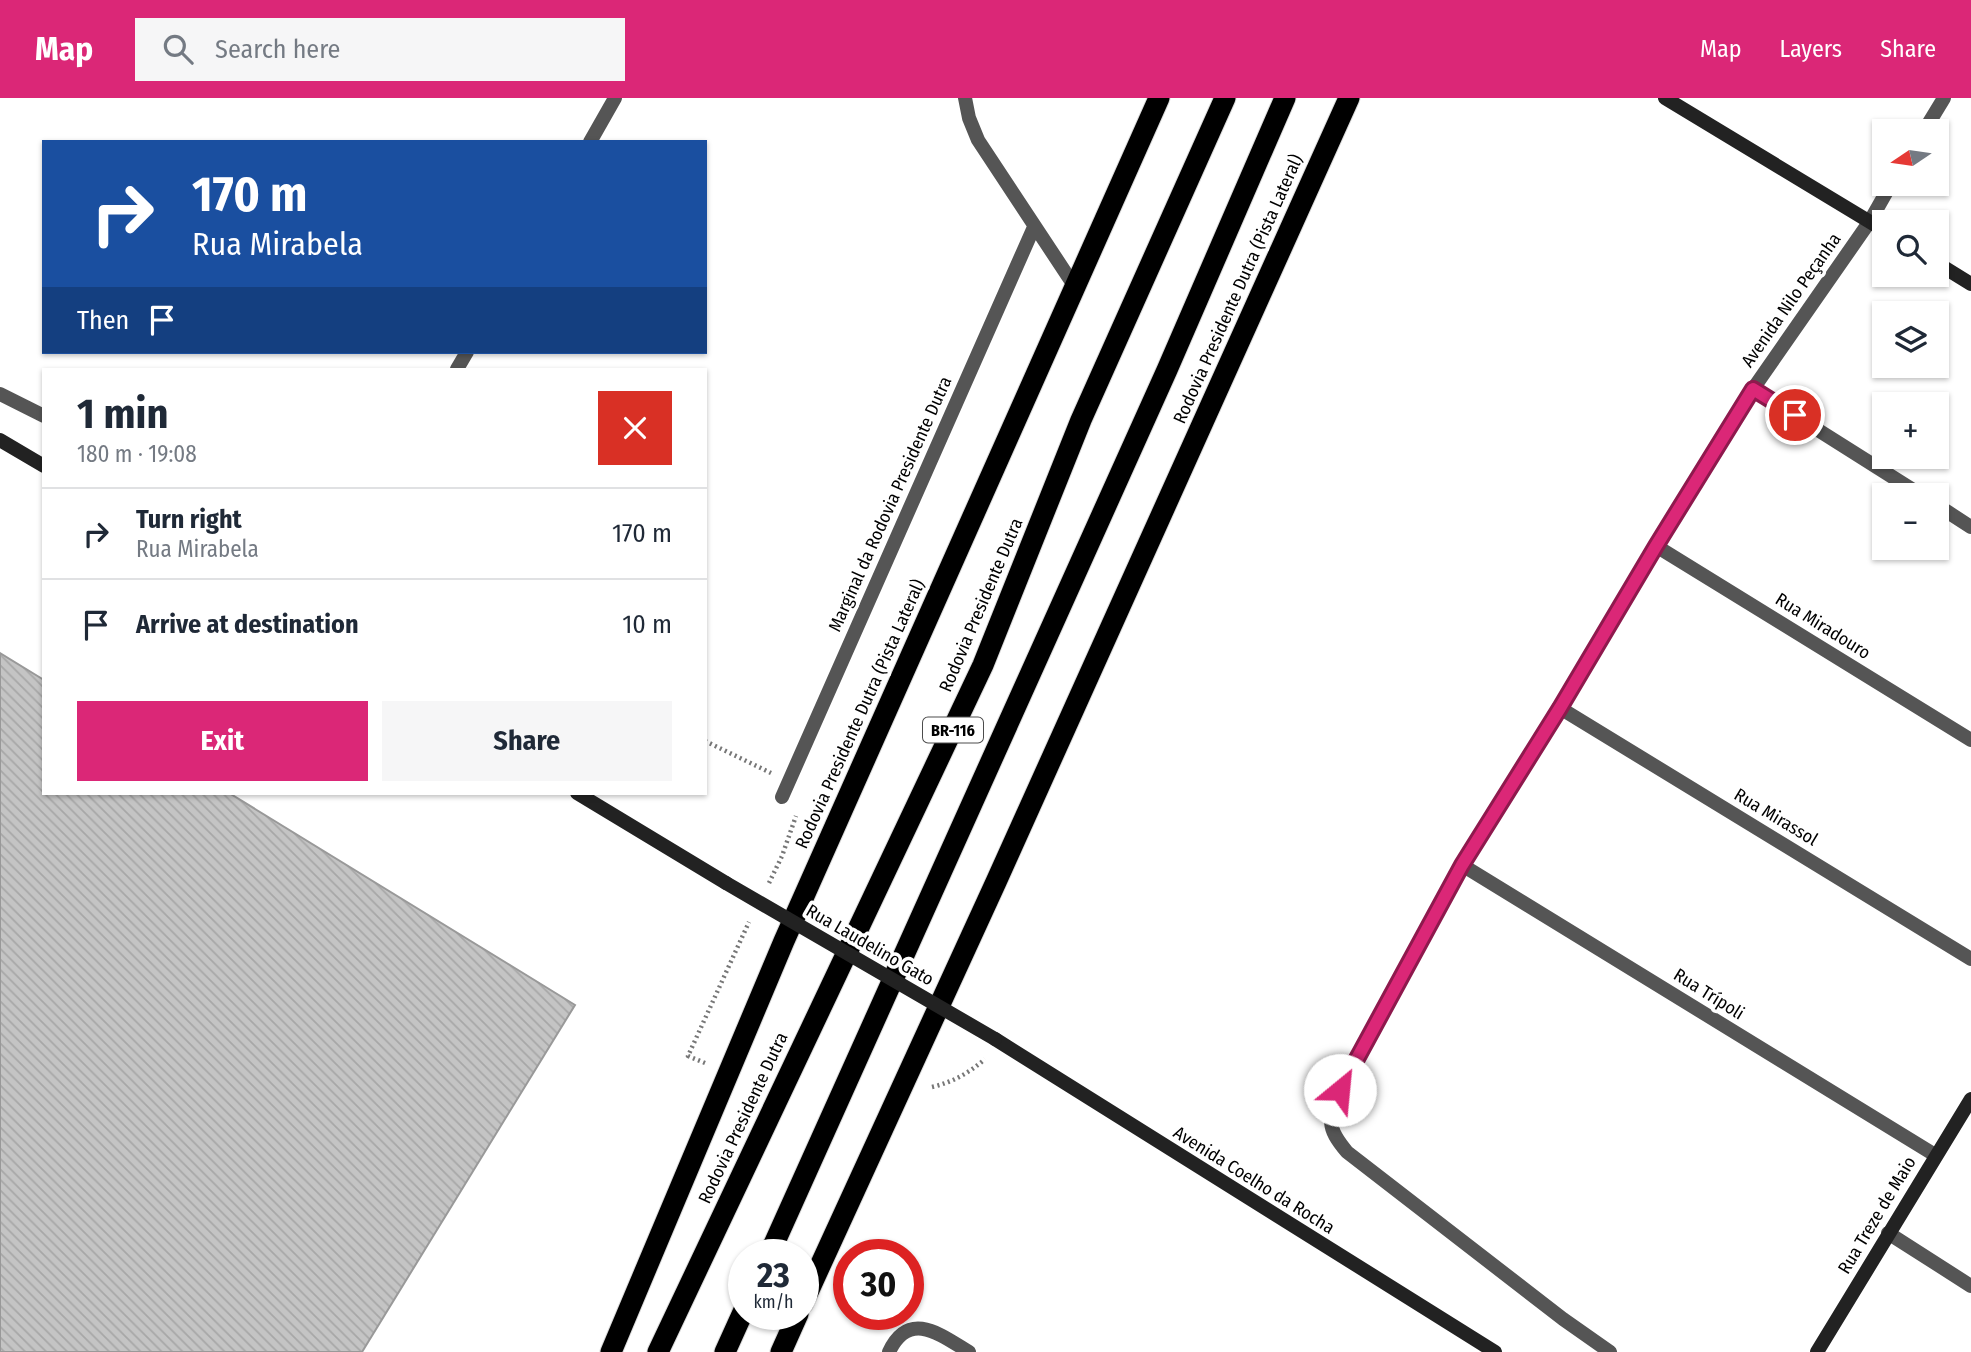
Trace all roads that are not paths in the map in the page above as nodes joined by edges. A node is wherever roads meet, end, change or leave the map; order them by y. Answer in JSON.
{"nodes":[{"id":1,"x":615,"y":98,"type":"edge"},
{"id":2,"x":965,"y":98,"type":"edge"},
{"id":3,"x":1159,"y":98,"type":"edge"},
{"id":4,"x":1225,"y":98,"type":"edge"},
{"id":5,"x":1285,"y":98,"type":"edge"},
{"id":6,"x":1349,"y":98,"type":"edge"},
{"id":7,"x":1665,"y":98,"type":"edge"},
{"id":8,"x":1944,"y":98,"type":"edge"},
{"id":9,"x":1931,"y":119,"type":"edge"},
{"id":10,"x":591,"y":140,"type":"edge"},
{"id":11,"x":1884,"y":196,"type":"edge"},
{"id":12,"x":1870,"y":221,"type":"junction"},
{"id":13,"x":1034,"y":227,"type":"junction"},
{"id":14,"x":1949,"y":270,"type":"edge"},
{"id":15,"x":1971,"y":284,"type":"edge"},
{"id":16,"x":1075,"y":287,"type":"junction"},
{"id":17,"x":1753,"y":389,"type":"junction"},
{"id":18,"x":0,"y":394,"type":"edge"},
{"id":19,"x":42,"y":415,"type":"edge"},
{"id":20,"x":0,"y":440,"type":"edge"},
{"id":21,"x":42,"y":465,"type":"edge"},
{"id":22,"x":1902,"y":483,"type":"edge"},
{"id":23,"x":1949,"y":513,"type":"edge"},
{"id":24,"x":1971,"y":527,"type":"edge"},
{"id":25,"x":1656,"y":546,"type":"junction"},
{"id":26,"x":1560,"y":708,"type":"junction"},
{"id":27,"x":1971,"y":740,"type":"edge"},
{"id":28,"x":580,"y":795,"type":"edge"},
{"id":29,"x":782,"y":797,"type":"road end"},
{"id":30,"x":1462,"y":865,"type":"junction"},
{"id":31,"x":1971,"y":959,"type":"edge"},
{"id":32,"x":999,"y":1042,"type":"joint"},
{"id":33,"x":1971,"y":1099,"type":"edge"},
{"id":34,"x":1935,"y":1155,"type":"junction"},
{"id":35,"x":1888,"y":1233,"type":"junction"},
{"id":36,"x":776,"y":1239,"type":"edge"},
{"id":37,"x":819,"y":1268,"type":"edge"},
{"id":38,"x":1971,"y":1286,"type":"edge"},
{"id":39,"x":735,"y":1330,"type":"edge"},
{"id":40,"x":791,"y":1330,"type":"edge"},
{"id":41,"x":611,"y":1352,"type":"edge"},
{"id":42,"x":659,"y":1352,"type":"edge"},
{"id":43,"x":725,"y":1352,"type":"edge"},
{"id":44,"x":781,"y":1352,"type":"edge"},
{"id":45,"x":889,"y":1352,"type":"edge"},
{"id":46,"x":969,"y":1352,"type":"edge"},
{"id":47,"x":1495,"y":1352,"type":"edge"},
{"id":48,"x":1610,"y":1352,"type":"edge"},
{"id":49,"x":1818,"y":1352,"type":"edge"}],
"edges":[{"from":1,"to":10,"type":"street"},
{"from":2,"to":13,"type":"street"},
{"from":3,"to":16,"type":"highway","name":"Rodovia Presidente Dutra (Pista Lateral)"},
{"from":4,"to":42,"type":"highway","name":"Rodovia Presidente Dutra","number":"BR-116"},
{"from":5,"to":36,"type":"highway","number":"BR-116"},
{"from":6,"to":37,"type":"highway","name":"Rodovia Presidente Dutra (Pista Lateral)"},
{"from":7,"to":12,"type":"main road"},
{"from":8,"to":9,"type":"street"},
{"from":11,"to":12,"type":"street","name":"Avenida Nilo Peçanha"},
{"from":12,"to":17,"type":"street","name":"Avenida Nilo Peçanha"},
{"from":13,"to":16,"type":"street"},
{"from":13,"to":29,"type":"street","name":"Marginal da Rodovia Presidente Dutra"},
{"from":14,"to":15,"type":"main road"},
{"from":16,"to":41,"type":"highway","name":"Rodovia Presidente Dutra (Pista Lateral)"},
{"from":17,"to":22,"type":"street"},
{"from":17,"to":25,"type":"street","name":"Avenida Nilo Peçanha"},
{"from":18,"to":19,"type":"street"},
{"from":20,"to":21,"type":"main road"},
{"from":23,"to":24,"type":"street"},
{"from":25,"to":26,"type":"street","name":"Avenida Nilo Peçanha"},
{"from":25,"to":27,"type":"street","name":"Rua Miradouro"},
{"from":26,"to":30,"type":"street","name":"Avenida Nilo Peçanha"},
{"from":26,"to":31,"type":"street","name":"Rua Mirassol"},
{"from":28,"to":32,"type":"main road","name":"Rua Laudelino Gato","bridge":true},
{"from":30,"to":34,"type":"street","name":"Rua Trípoli"},
{"from":30,"to":48,"type":"street","name":"Avenida Nilo Peçanha"},
{"from":32,"to":47,"type":"main road","name":"Avenida Coelho da Rocha"},
{"from":33,"to":34,"type":"main road","name":"Rua Treze de Maio"},
{"from":34,"to":35,"type":"main road","name":"Rua Treze de Maio"},
{"from":35,"to":38,"type":"street"},
{"from":35,"to":49,"type":"main road","name":"Rua Treze de Maio"},
{"from":39,"to":43,"type":"highway"},
{"from":40,"to":44,"type":"highway"},
{"from":45,"to":46,"type":"street"}]}
